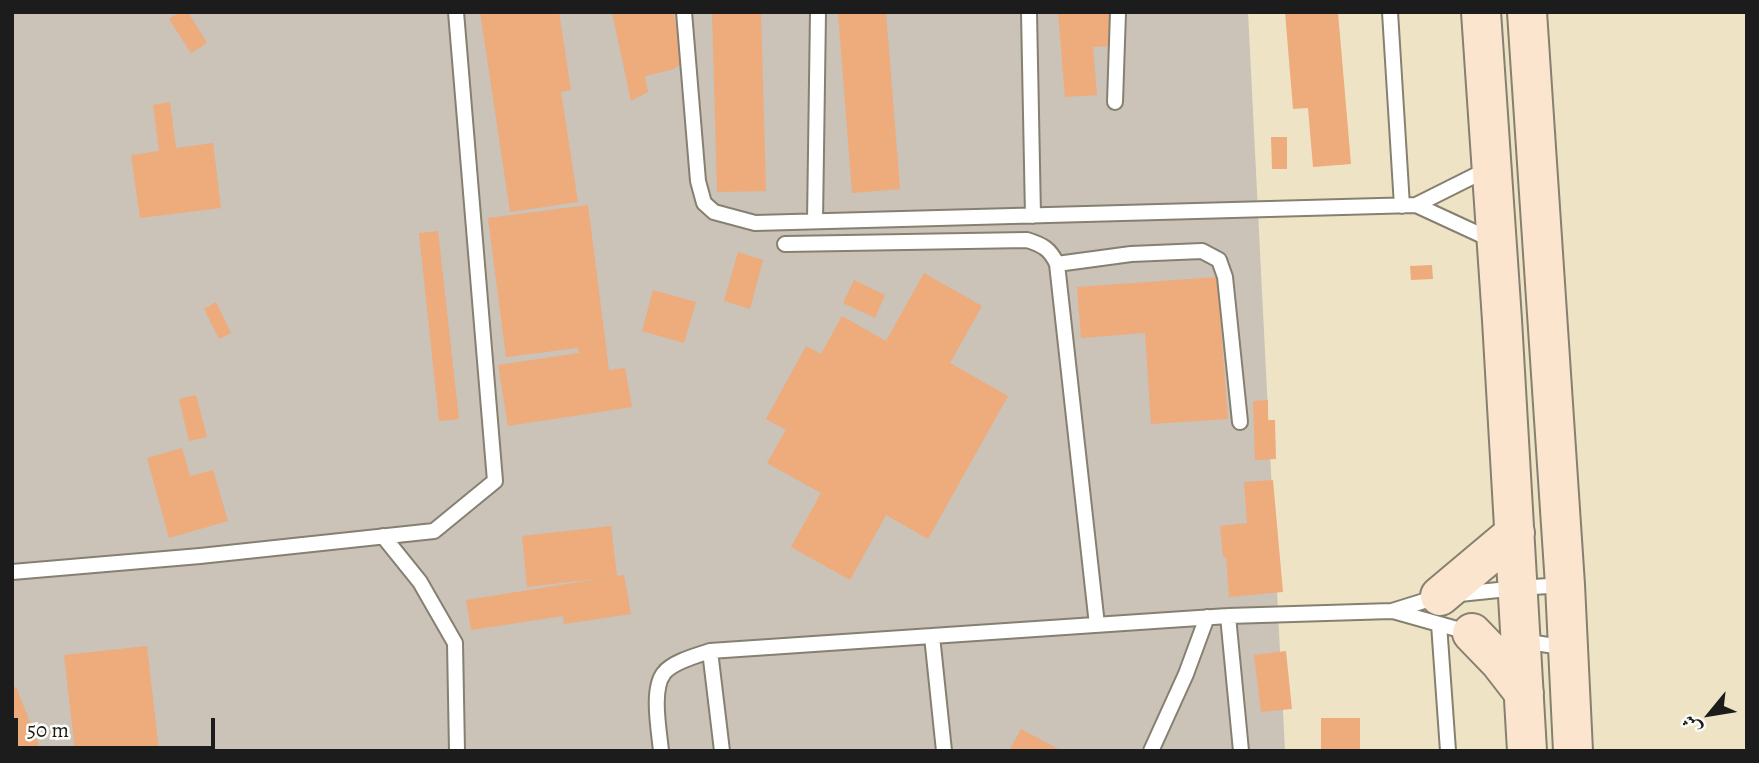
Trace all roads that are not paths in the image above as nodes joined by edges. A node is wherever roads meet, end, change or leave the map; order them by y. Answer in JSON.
{"nodes":[{"id":1,"x":456,"y":12,"type":"edge"},
{"id":2,"x":684,"y":12,"type":"edge"},
{"id":3,"x":818,"y":12,"type":"edge"},
{"id":4,"x":1029,"y":12,"type":"edge"},
{"id":5,"x":1118,"y":12,"type":"edge"},
{"id":6,"x":1390,"y":12,"type":"edge"},
{"id":7,"x":1481,"y":12,"type":"edge"},
{"id":8,"x":1527,"y":12,"type":"edge"},
{"id":9,"x":1115,"y":102,"type":"dead end"},
{"id":10,"x":1491,"y":167,"type":"junction"},
{"id":11,"x":1409,"y":206,"type":"junction"},
{"id":12,"x":1033,"y":216,"type":"junction"},
{"id":13,"x":815,"y":221,"type":"junction"},
{"id":14,"x":1496,"y":242,"type":"junction"},
{"id":15,"x":785,"y":244,"type":"dead end"},
{"id":16,"x":1057,"y":264,"type":"junction"},
{"id":17,"x":1240,"y":422,"type":"dead end"},
{"id":18,"x":1515,"y":533,"type":"junction"},
{"id":19,"x":383,"y":536,"type":"junction"},
{"id":20,"x":12,"y":572,"type":"edge"},
{"id":21,"x":1565,"y":585,"type":"junction"},
{"id":22,"x":1518,"y":588,"type":"junction"},
{"id":23,"x":1392,"y":611,"type":"junction"},
{"id":24,"x":1228,"y":616,"type":"junction"},
{"id":25,"x":1207,"y":617,"type":"junction"},
{"id":26,"x":1097,"y":625,"type":"junction"},
{"id":27,"x":1480,"y":628,"type":"junction"},
{"id":28,"x":932,"y":636,"type":"junction"},
{"id":29,"x":1568,"y":648,"type":"junction"},
{"id":30,"x":710,"y":651,"type":"junction"},
{"id":31,"x":457,"y":751,"type":"edge"},
{"id":32,"x":661,"y":751,"type":"edge"},
{"id":33,"x":722,"y":751,"type":"edge"},
{"id":34,"x":944,"y":751,"type":"edge"},
{"id":35,"x":1151,"y":751,"type":"edge"},
{"id":36,"x":1241,"y":751,"type":"edge"},
{"id":37,"x":1448,"y":751,"type":"edge"},
{"id":38,"x":1527,"y":751,"type":"edge"},
{"id":39,"x":1573,"y":751,"type":"edge"}],
"edges":[{"from":1,"to":19,"type":"lane"},
{"from":2,"to":13,"type":"lane"},
{"from":3,"to":13,"type":"lane"},
{"from":4,"to":12,"type":"lane"},
{"from":5,"to":9,"type":"lane"},
{"from":6,"to":11,"type":"lane"},
{"from":7,"to":10,"type":"main road"},
{"from":8,"to":21,"type":"main road"},
{"from":10,"to":11,"type":"lane"},
{"from":10,"to":14,"type":"main road"},
{"from":11,"to":12,"type":"lane"},
{"from":11,"to":14,"type":"lane"},
{"from":12,"to":13,"type":"lane"},
{"from":14,"to":18,"type":"main road"},
{"from":15,"to":16,"type":"lane"},
{"from":16,"to":17,"type":"lane"},
{"from":16,"to":26,"type":"lane"},
{"from":18,"to":22,"type":"main road"},
{"from":18,"to":27,"type":"main road"},
{"from":19,"to":20,"type":"lane"},
{"from":19,"to":31,"type":"lane"},
{"from":21,"to":22,"type":"lane"},
{"from":21,"to":29,"type":"main road"},
{"from":22,"to":27,"type":"main road"},
{"from":22,"to":27,"type":"lane"},
{"from":23,"to":24,"type":"lane"},
{"from":23,"to":27,"type":"lane"},
{"from":23,"to":27,"type":"lane"},
{"from":24,"to":25,"type":"lane"},
{"from":24,"to":36,"type":"lane"},
{"from":25,"to":26,"type":"lane"},
{"from":25,"to":35,"type":"lane"},
{"from":26,"to":28,"type":"lane"},
{"from":27,"to":29,"type":"lane"},
{"from":27,"to":37,"type":"lane"},
{"from":27,"to":38,"type":"main road"},
{"from":28,"to":30,"type":"lane"},
{"from":28,"to":34,"type":"lane"},
{"from":29,"to":39,"type":"main road"},
{"from":30,"to":32,"type":"lane"},
{"from":30,"to":33,"type":"lane"}]}
